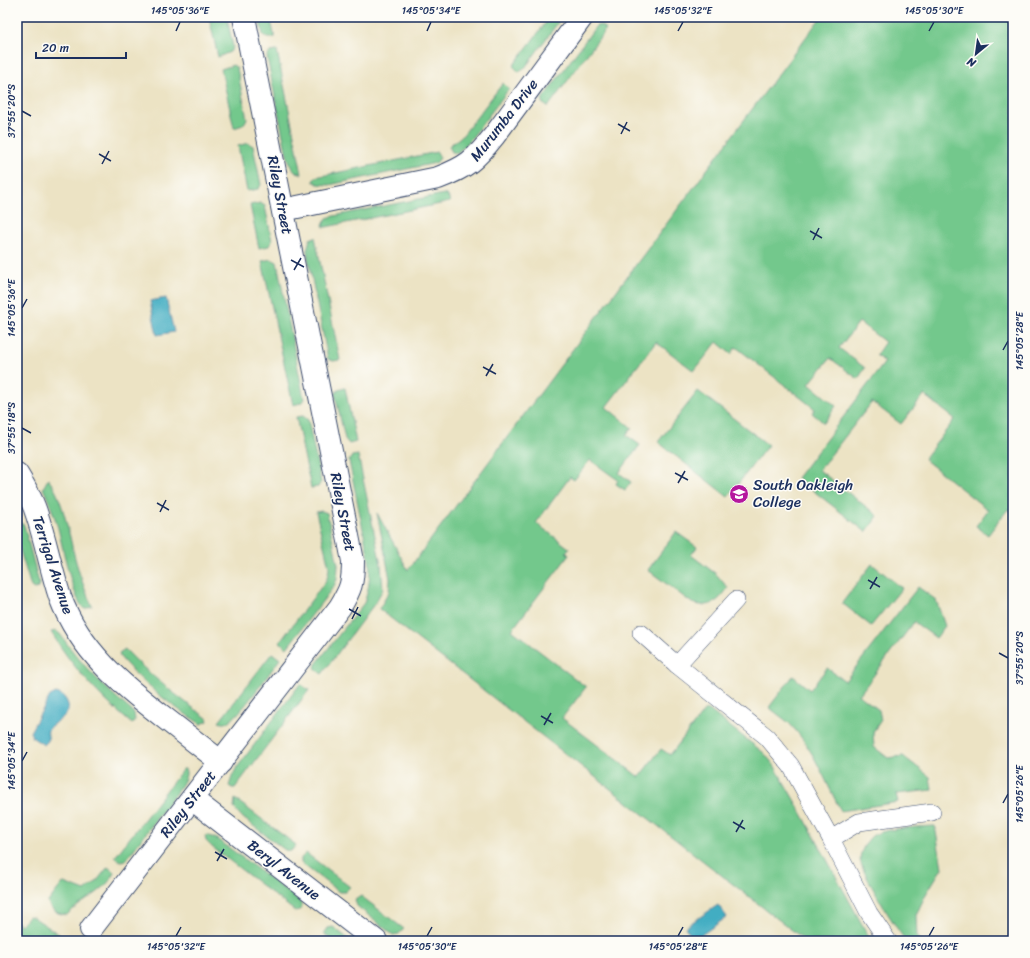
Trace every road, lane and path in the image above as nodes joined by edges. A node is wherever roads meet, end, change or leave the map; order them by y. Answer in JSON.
{"nodes":[{"id":1,"x":244,"y":17,"type":"edge"},
{"id":2,"x":582,"y":17,"type":"edge"},
{"id":3,"x":283,"y":210,"type":"junction"},
{"id":4,"x":17,"y":474,"type":"edge"},
{"id":5,"x":736,"y":600,"type":"dead end"},
{"id":6,"x":641,"y":633,"type":"dead end"},
{"id":7,"x":677,"y":665,"type":"junction"},
{"id":8,"x":221,"y":762,"type":"junction"},
{"id":9,"x":192,"y":799,"type":"junction"},
{"id":10,"x":932,"y":812,"type":"dead end"},
{"id":11,"x":831,"y":839,"type":"junction"},
{"id":12,"x":92,"y":929,"type":"dead end"},
{"id":13,"x":376,"y":941,"type":"edge"},
{"id":14,"x":888,"y":941,"type":"edge"}],
"edges":[{"from":1,"to":3,"type":"street","name":"Riley Street"},
{"from":2,"to":3,"type":"street","name":"Murumba Drive"},
{"from":3,"to":8,"type":"street","name":"Riley Street"},
{"from":4,"to":8,"type":"street","name":"Terrigal Avenue"},
{"from":5,"to":7,"type":"lane"},
{"from":6,"to":7,"type":"lane"},
{"from":7,"to":11,"type":"lane"},
{"from":8,"to":9,"type":"street","name":"Riley Street"},
{"from":9,"to":12,"type":"street","name":"Riley Street"},
{"from":9,"to":13,"type":"street","name":"Beryl Avenue"},
{"from":10,"to":11,"type":"lane"},
{"from":11,"to":14,"type":"lane"}]}
